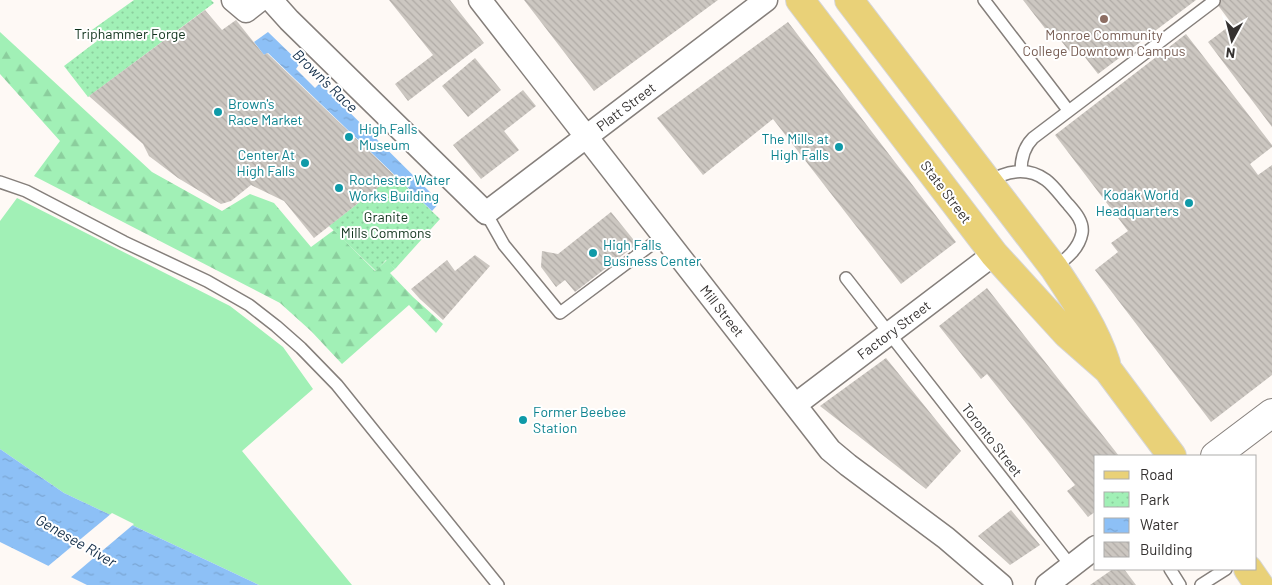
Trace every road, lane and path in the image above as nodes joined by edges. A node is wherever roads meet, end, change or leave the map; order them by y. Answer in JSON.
{"nodes":[{"id":1,"x":271,"y":0,"type":"edge"},
{"id":2,"x":480,"y":0,"type":"edge"},
{"id":3,"x":766,"y":0,"type":"edge"},
{"id":4,"x":800,"y":0,"type":"edge"},
{"id":5,"x":849,"y":0,"type":"edge"},
{"id":6,"x":984,"y":0,"type":"edge"},
{"id":7,"x":1214,"y":0,"type":"edge"},
{"id":8,"x":1068,"y":110,"type":"junction"},
{"id":9,"x":586,"y":137,"type":"junction"},
{"id":10,"x":1021,"y":171,"type":"junction"},
{"id":11,"x":0,"y":182,"type":"edge"},
{"id":12,"x":989,"y":183,"type":"junction"},
{"id":13,"x":486,"y":213,"type":"junction"},
{"id":14,"x":663,"y":236,"type":"junction"},
{"id":15,"x":994,"y":254,"type":"junction"},
{"id":16,"x":1054,"y":268,"type":"junction"},
{"id":17,"x":846,"y":278,"type":"dead end"},
{"id":18,"x":890,"y":333,"type":"junction"},
{"id":19,"x":1108,"y":370,"type":"junction"},
{"id":20,"x":795,"y":405,"type":"junction"},
{"id":21,"x":1272,"y":413,"type":"edge"},
{"id":22,"x":1171,"y":455,"type":"edge"},
{"id":23,"x":1216,"y":455,"type":"edge"},
{"id":24,"x":1094,"y":549,"type":"edge"},
{"id":25,"x":1071,"y":566,"type":"junction"},
{"id":26,"x":1171,"y":570,"type":"edge"},
{"id":27,"x":1224,"y":570,"type":"edge"},
{"id":28,"x":498,"y":585,"type":"edge"},
{"id":29,"x":1001,"y":585,"type":"edge"},
{"id":30,"x":1047,"y":585,"type":"edge"},
{"id":31,"x":1180,"y":585,"type":"edge"},
{"id":32,"x":1201,"y":585,"type":"edge"}],
"edges":[{"from":1,"to":13,"type":"street"},
{"from":2,"to":9,"type":"street","name":"Mill Street"},
{"from":3,"to":9,"type":"street","name":"Platt Street"},
{"from":4,"to":15,"type":"main road","name":"State Street"},
{"from":5,"to":12,"type":"main road","name":"State Street"},
{"from":6,"to":8,"type":"lane"},
{"from":7,"to":8,"type":"lane"},
{"from":8,"to":10,"type":"lane"},
{"from":9,"to":13,"type":"street","name":"Platt Street"},
{"from":9,"to":14,"type":"street","name":"Mill Street"},
{"from":10,"to":12,"type":"lane"},
{"from":10,"to":16,"type":"lane"},
{"from":11,"to":28,"type":"lane"},
{"from":12,"to":16,"type":"main road","name":"State Street"},
{"from":13,"to":14,"type":"lane"},
{"from":14,"to":20,"type":"street","name":"Mill Street"},
{"from":15,"to":18,"type":"street","name":"Factory Street"},
{"from":15,"to":19,"type":"main road","name":"State Street"},
{"from":16,"to":19,"type":"main road","name":"State Street"},
{"from":17,"to":18,"type":"lane","name":"Toronto Street"},
{"from":18,"to":20,"type":"street","name":"Factory Street"},
{"from":18,"to":25,"type":"lane","name":"Toronto Street"},
{"from":19,"to":22,"type":"main road","name":"State Street"},
{"from":20,"to":29,"type":"street","name":"Mill Street"},
{"from":21,"to":23,"type":"main road"},
{"from":24,"to":25,"type":"street"},
{"from":25,"to":30,"type":"street"},
{"from":26,"to":31,"type":"lane"},
{"from":27,"to":32,"type":"lane"}]}
